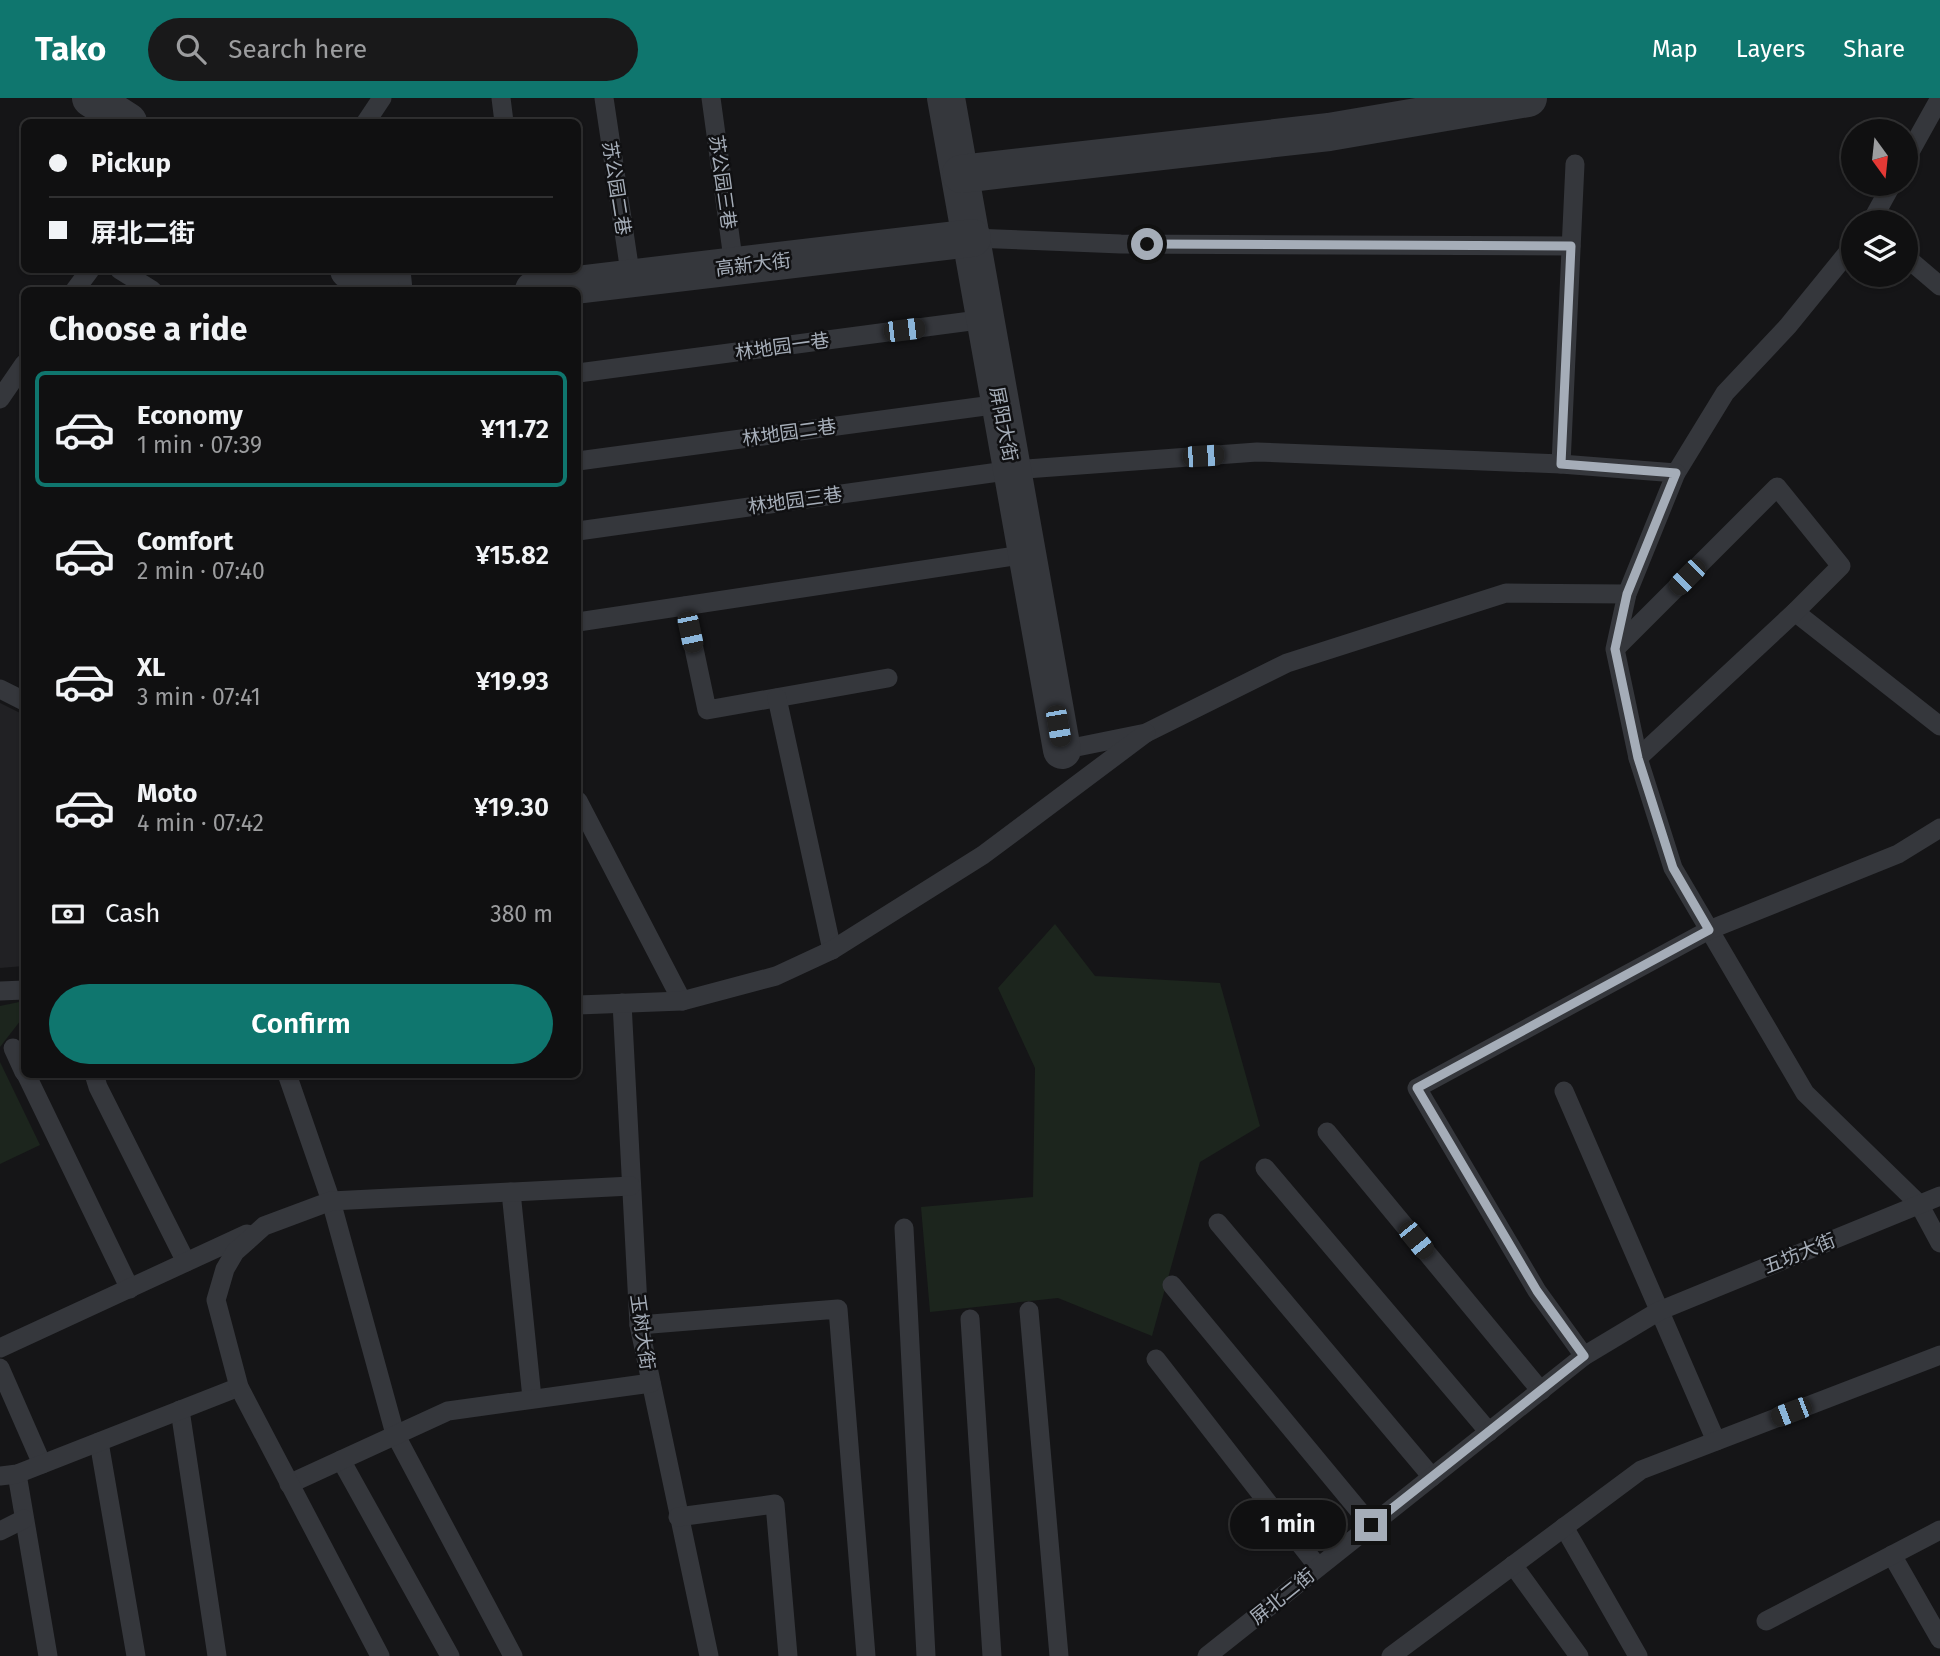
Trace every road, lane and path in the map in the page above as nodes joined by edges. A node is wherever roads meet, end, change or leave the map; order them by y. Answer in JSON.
{"nodes":[{"id":1,"x":91,"y":98,"type":"edge"},
{"id":2,"x":383,"y":98,"type":"edge"},
{"id":3,"x":501,"y":98,"type":"edge"},
{"id":4,"x":604,"y":98,"type":"edge"},
{"id":5,"x":711,"y":98,"type":"edge"},
{"id":6,"x":946,"y":98,"type":"edge"},
{"id":7,"x":1528,"y":98,"type":"edge"},
{"id":8,"x":1940,"y":98,"type":"edge"},
{"id":9,"x":123,"y":119,"type":"edge"},
{"id":10,"x":368,"y":119,"type":"edge"},
{"id":11,"x":386,"y":119,"type":"edge"},
{"id":12,"x":504,"y":119,"type":"edge"},
{"id":13,"x":1918,"y":137,"type":"edge"},
{"id":14,"x":1575,"y":164,"type":"dead end"},
{"id":15,"x":961,"y":174,"type":"junction"},
{"id":16,"x":972,"y":237,"type":"junction"},
{"id":17,"x":1571,"y":246,"type":"junction"},
{"id":18,"x":1841,"y":261,"type":"edge"},
{"id":19,"x":734,"y":266,"type":"junction"},
{"id":20,"x":1918,"y":267,"type":"edge"},
{"id":21,"x":125,"y":273,"type":"edge"},
{"id":22,"x":631,"y":279,"type":"junction"},
{"id":23,"x":1940,"y":286,"type":"edge"},
{"id":24,"x":147,"y":287,"type":"edge"},
{"id":25,"x":559,"y":287,"type":"edge"},
{"id":26,"x":986,"y":319,"type":"junction"},
{"id":27,"x":21,"y":370,"type":"edge"},
{"id":28,"x":581,"y":373,"type":"edge"},
{"id":29,"x":12,"y":390,"type":"edge"},
{"id":30,"x":1000,"y":404,"type":"junction"},
{"id":31,"x":581,"y":461,"type":"edge"},
{"id":32,"x":1561,"y":464,"type":"junction"},
{"id":33,"x":1013,"y":470,"type":"junction"},
{"id":34,"x":1676,"y":473,"type":"junction"},
{"id":35,"x":581,"y":531,"type":"edge"},
{"id":36,"x":1028,"y":554,"type":"junction"},
{"id":37,"x":1627,"y":594,"type":"junction"},
{"id":38,"x":685,"y":606,"type":"junction"},
{"id":39,"x":1794,"y":612,"type":"junction"},
{"id":40,"x":581,"y":622,"type":"edge"},
{"id":41,"x":1615,"y":649,"type":"junction"},
{"id":42,"x":888,"y":678,"type":"dead end"},
{"id":43,"x":0,"y":689,"type":"edge"},
{"id":44,"x":776,"y":698,"type":"junction"},
{"id":45,"x":21,"y":700,"type":"edge"},
{"id":46,"x":1940,"y":726,"type":"edge"},
{"id":47,"x":1146,"y":733,"type":"junction"},
{"id":48,"x":1062,"y":750,"type":"joint"},
{"id":49,"x":1638,"y":758,"type":"junction"},
{"id":50,"x":581,"y":807,"type":"edge"},
{"id":51,"x":1940,"y":828,"type":"edge"},
{"id":52,"x":1709,"y":930,"type":"junction"},
{"id":53,"x":832,"y":950,"type":"junction"},
{"id":54,"x":21,"y":990,"type":"edge"},
{"id":55,"x":0,"y":991,"type":"edge"},
{"id":56,"x":682,"y":1002,"type":"junction"},
{"id":57,"x":622,"y":1003,"type":"junction"},
{"id":58,"x":581,"y":1005,"type":"edge"},
{"id":59,"x":13,"y":1048,"type":"dead end"},
{"id":60,"x":21,"y":1065,"type":"edge"},
{"id":61,"x":27,"y":1078,"type":"edge"},
{"id":62,"x":95,"y":1078,"type":"edge"},
{"id":63,"x":288,"y":1078,"type":"edge"},
{"id":64,"x":1564,"y":1091,"type":"dead end"},
{"id":65,"x":1327,"y":1132,"type":"dead end"},
{"id":66,"x":1265,"y":1168,"type":"dead end"},
{"id":67,"x":631,"y":1186,"type":"junction"},
{"id":68,"x":511,"y":1192,"type":"junction"},
{"id":69,"x":1940,"y":1196,"type":"edge"},
{"id":70,"x":331,"y":1201,"type":"junction"},
{"id":71,"x":1919,"y":1204,"type":"junction"},
{"id":72,"x":1218,"y":1223,"type":"dead end"},
{"id":73,"x":264,"y":1226,"type":"junction"},
{"id":74,"x":904,"y":1228,"type":"dead end"},
{"id":75,"x":1940,"y":1243,"type":"edge"},
{"id":76,"x":186,"y":1262,"type":"junction"},
{"id":77,"x":1172,"y":1285,"type":"dead end"},
{"id":78,"x":130,"y":1289,"type":"junction"},
{"id":79,"x":1029,"y":1311,"type":"dead end"},
{"id":80,"x":1659,"y":1311,"type":"junction"},
{"id":81,"x":970,"y":1319,"type":"dead end"},
{"id":82,"x":639,"y":1325,"type":"junction"},
{"id":83,"x":0,"y":1348,"type":"edge"},
{"id":84,"x":1940,"y":1355,"type":"edge"},
{"id":85,"x":1584,"y":1356,"type":"junction"},
{"id":86,"x":1156,"y":1359,"type":"dead end"},
{"id":87,"x":0,"y":1368,"type":"edge"},
{"id":88,"x":651,"y":1383,"type":"junction"},
{"id":89,"x":239,"y":1387,"type":"junction"},
{"id":90,"x":1541,"y":1391,"type":"junction"},
{"id":91,"x":531,"y":1398,"type":"junction"},
{"id":92,"x":180,"y":1410,"type":"junction"},
{"id":93,"x":1489,"y":1432,"type":"junction"},
{"id":94,"x":395,"y":1434,"type":"junction"},
{"id":95,"x":1716,"y":1441,"type":"junction"},
{"id":96,"x":99,"y":1442,"type":"junction"},
{"id":97,"x":341,"y":1460,"type":"junction"},
{"id":98,"x":42,"y":1464,"type":"junction"},
{"id":99,"x":9,"y":1475,"type":"edge"},
{"id":100,"x":1432,"y":1477,"type":"junction"},
{"id":101,"x":289,"y":1484,"type":"junction"},
{"id":102,"x":678,"y":1517,"type":"junction"},
{"id":103,"x":24,"y":1519,"type":"junction"},
{"id":104,"x":1371,"y":1525,"type":"junction"},
{"id":105,"x":1564,"y":1527,"type":"junction"},
{"id":106,"x":1940,"y":1530,"type":"edge"},
{"id":107,"x":0,"y":1531,"type":"edge"},
{"id":108,"x":1892,"y":1555,"type":"junction"},
{"id":109,"x":1513,"y":1565,"type":"junction"},
{"id":110,"x":1318,"y":1567,"type":"junction"},
{"id":111,"x":1766,"y":1620,"type":"dead end"},
{"id":112,"x":1940,"y":1639,"type":"edge"},
{"id":113,"x":48,"y":1656,"type":"edge"},
{"id":114,"x":136,"y":1656,"type":"edge"},
{"id":115,"x":217,"y":1656,"type":"edge"},
{"id":116,"x":380,"y":1656,"type":"edge"},
{"id":117,"x":450,"y":1656,"type":"edge"},
{"id":118,"x":513,"y":1656,"type":"edge"},
{"id":119,"x":709,"y":1656,"type":"edge"},
{"id":120,"x":788,"y":1656,"type":"edge"},
{"id":121,"x":866,"y":1656,"type":"edge"},
{"id":122,"x":926,"y":1656,"type":"edge"},
{"id":123,"x":992,"y":1656,"type":"edge"},
{"id":124,"x":1059,"y":1656,"type":"edge"},
{"id":125,"x":1207,"y":1656,"type":"edge"},
{"id":126,"x":1391,"y":1656,"type":"edge"},
{"id":127,"x":1578,"y":1656,"type":"edge"},
{"id":128,"x":1638,"y":1656,"type":"edge"}],
"edges":[{"from":1,"to":9,"type":"street"},
{"from":2,"to":10,"type":"lane"},
{"from":2,"to":11,"type":"lane"},
{"from":3,"to":12,"type":"lane"},
{"from":4,"to":22,"type":"lane","name":"苏公园二巷"},
{"from":5,"to":19,"type":"lane","name":"苏公园三巷"},
{"from":6,"to":15,"type":"street","name":"屏阳大街"},
{"from":7,"to":15,"type":"street"},
{"from":8,"to":13,"type":"lane"},
{"from":14,"to":17,"type":"lane"},
{"from":15,"to":16,"type":"street","name":"屏阳大街"},
{"from":16,"to":17,"type":"lane"},
{"from":16,"to":19,"type":"street","name":"高新大街"},
{"from":16,"to":26,"type":"street","name":"屏阳大街"},
{"from":17,"to":32,"type":"lane"},
{"from":18,"to":34,"type":"lane"},
{"from":19,"to":22,"type":"street","name":"高新大街"},
{"from":20,"to":23,"type":"lane"},
{"from":21,"to":24,"type":"lane"},
{"from":22,"to":25,"type":"street","name":"高新大街"},
{"from":26,"to":28,"type":"lane","name":"林地园一巷"},
{"from":26,"to":30,"type":"street","name":"屏阳大街"},
{"from":27,"to":29,"type":"lane"},
{"from":30,"to":31,"type":"lane","name":"林地园二巷"},
{"from":30,"to":33,"type":"street","name":"屏阳大街"},
{"from":32,"to":33,"type":"lane","name":"林地园三巷"},
{"from":32,"to":34,"type":"lane","name":"林地园三巷"},
{"from":33,"to":35,"type":"lane","name":"林地园三巷"},
{"from":33,"to":36,"type":"street","name":"屏阳大街"},
{"from":34,"to":37,"type":"lane"},
{"from":36,"to":38,"type":"lane"},
{"from":36,"to":48,"type":"street","name":"屏阳大街"},
{"from":37,"to":41,"type":"lane"},
{"from":37,"to":47,"type":"lane"},
{"from":38,"to":40,"type":"lane"},
{"from":38,"to":44,"type":"lane"},
{"from":39,"to":41,"type":"lane"},
{"from":39,"to":46,"type":"lane"},
{"from":39,"to":49,"type":"lane"},
{"from":41,"to":49,"type":"lane"},
{"from":42,"to":44,"type":"lane"},
{"from":43,"to":45,"type":"lane"},
{"from":44,"to":53,"type":"lane"},
{"from":47,"to":48,"type":"lane"},
{"from":47,"to":53,"type":"lane"},
{"from":49,"to":52,"type":"lane"},
{"from":50,"to":56,"type":"lane"},
{"from":51,"to":52,"type":"lane"},
{"from":52,"to":71,"type":"lane"},
{"from":52,"to":85,"type":"lane"},
{"from":53,"to":56,"type":"lane"},
{"from":54,"to":55,"type":"lane"},
{"from":56,"to":57,"type":"lane"},
{"from":57,"to":58,"type":"lane"},
{"from":57,"to":67,"type":"lane","name":"玉树大街"},
{"from":59,"to":60,"type":"lane"},
{"from":61,"to":78,"type":"lane"},
{"from":62,"to":76,"type":"lane"},
{"from":63,"to":70,"type":"lane"},
{"from":64,"to":80,"type":"lane"},
{"from":65,"to":90,"type":"lane"},
{"from":66,"to":93,"type":"lane"},
{"from":67,"to":68,"type":"lane"},
{"from":67,"to":82,"type":"lane","name":"玉树大街"},
{"from":68,"to":70,"type":"lane"},
{"from":68,"to":91,"type":"lane"},
{"from":69,"to":71,"type":"lane","name":"五坊大街"},
{"from":70,"to":73,"type":"lane"},
{"from":70,"to":94,"type":"lane"},
{"from":71,"to":75,"type":"lane"},
{"from":71,"to":80,"type":"lane","name":"五坊大街"},
{"from":72,"to":100,"type":"lane"},
{"from":73,"to":76,"type":"lane"},
{"from":73,"to":89,"type":"lane"},
{"from":74,"to":122,"type":"lane"},
{"from":76,"to":78,"type":"lane"},
{"from":77,"to":104,"type":"lane"},
{"from":78,"to":83,"type":"lane"},
{"from":79,"to":124,"type":"lane"},
{"from":80,"to":85,"type":"lane","name":"屏北二街"},
{"from":80,"to":95,"type":"lane"},
{"from":81,"to":123,"type":"lane"},
{"from":82,"to":88,"type":"lane","name":"玉树大街"},
{"from":82,"to":121,"type":"lane"},
{"from":84,"to":95,"type":"lane"},
{"from":85,"to":90,"type":"lane","name":"屏北二街"},
{"from":86,"to":110,"type":"lane"},
{"from":87,"to":98,"type":"lane"},
{"from":88,"to":91,"type":"lane"},
{"from":88,"to":102,"type":"lane","name":"玉树大街"},
{"from":89,"to":92,"type":"lane"},
{"from":89,"to":101,"type":"lane"},
{"from":90,"to":93,"type":"lane","name":"屏北二街"},
{"from":91,"to":94,"type":"lane"},
{"from":92,"to":96,"type":"lane"},
{"from":92,"to":115,"type":"lane"},
{"from":93,"to":100,"type":"lane","name":"屏北二街"},
{"from":94,"to":97,"type":"lane"},
{"from":94,"to":118,"type":"lane"},
{"from":95,"to":105,"type":"lane"},
{"from":96,"to":98,"type":"lane"},
{"from":96,"to":114,"type":"lane"},
{"from":97,"to":101,"type":"lane"},
{"from":97,"to":117,"type":"lane"},
{"from":98,"to":99,"type":"lane"},
{"from":99,"to":103,"type":"lane"},
{"from":100,"to":104,"type":"lane","name":"屏北二街"},
{"from":101,"to":116,"type":"lane"},
{"from":102,"to":119,"type":"lane","name":"玉树大街"},
{"from":102,"to":120,"type":"lane"},
{"from":103,"to":107,"type":"lane"},
{"from":103,"to":113,"type":"lane"},
{"from":104,"to":110,"type":"lane","name":"屏北二街"},
{"from":105,"to":109,"type":"lane"},
{"from":105,"to":128,"type":"lane"},
{"from":106,"to":108,"type":"lane"},
{"from":108,"to":111,"type":"lane"},
{"from":108,"to":112,"type":"lane"},
{"from":109,"to":126,"type":"lane"},
{"from":109,"to":127,"type":"lane"},
{"from":110,"to":125,"type":"lane","name":"屏北二街"}]}
